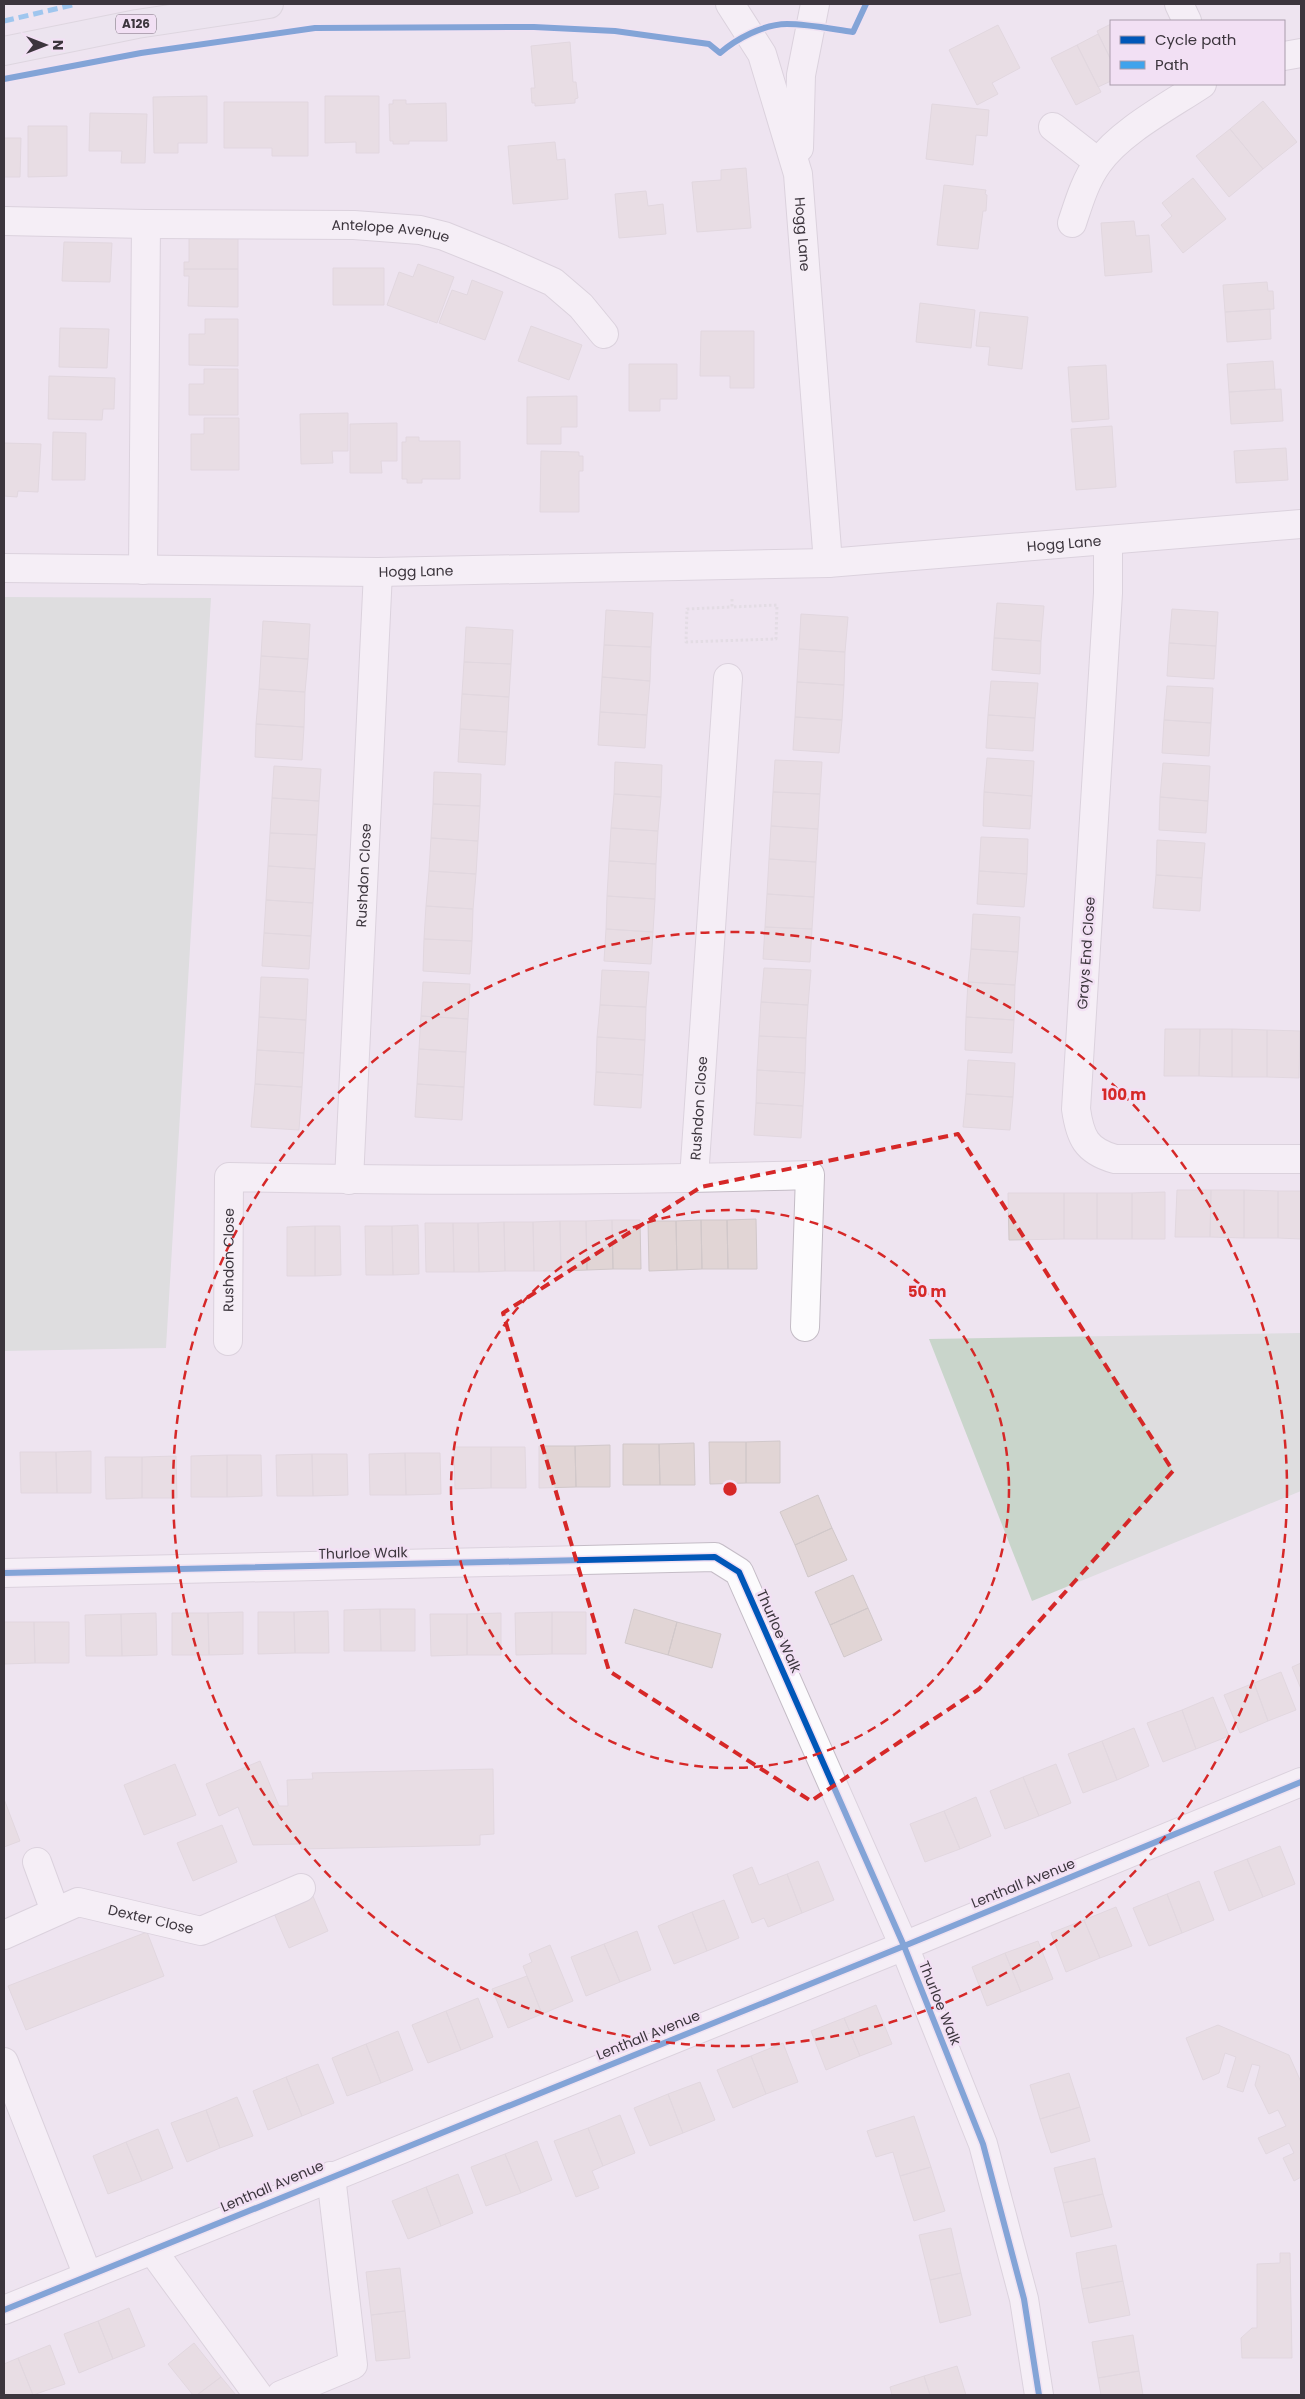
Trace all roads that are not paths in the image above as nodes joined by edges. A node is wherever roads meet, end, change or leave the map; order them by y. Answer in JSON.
{"nodes":[{"id":1,"x":269,"y":4,"type":"edge"},
{"id":2,"x":730,"y":4,"type":"edge"},
{"id":3,"x":815,"y":4,"type":"edge"},
{"id":4,"x":1179,"y":4,"type":"edge"},
{"id":5,"x":1187,"y":20,"type":"edge"},
{"id":6,"x":4,"y":51,"type":"edge"},
{"id":7,"x":1301,"y":53,"type":"edge"},
{"id":8,"x":1285,"y":56,"type":"edge"},
{"id":9,"x":1201,"y":85,"type":"edge"},
{"id":10,"x":1053,"y":127,"type":"dead end"},
{"id":11,"x":1098,"y":162,"type":"junction"},
{"id":12,"x":798,"y":174,"type":"junction"},
{"id":13,"x":4,"y":221,"type":"edge"},
{"id":14,"x":1072,"y":223,"type":"dead end"},
{"id":15,"x":146,"y":224,"type":"junction"},
{"id":16,"x":604,"y":334,"type":"dead end"},
{"id":17,"x":1301,"y":524,"type":"edge"},
{"id":18,"x":1108,"y":542,"type":"junction"},
{"id":19,"x":828,"y":563,"type":"junction"},
{"id":20,"x":4,"y":568,"type":"edge"},
{"id":21,"x":143,"y":570,"type":"junction"},
{"id":22,"x":378,"y":572,"type":"junction"},
{"id":23,"x":728,"y":678,"type":"dead end"},
{"id":24,"x":1301,"y":1159,"type":"edge"},
{"id":25,"x":694,"y":1178,"type":"junction"},
{"id":26,"x":349,"y":1180,"type":"junction"},
{"id":27,"x":805,"y":1327,"type":"dead end"},
{"id":28,"x":228,"y":1341,"type":"dead end"},
{"id":29,"x":4,"y":1573,"type":"edge"},
{"id":30,"x":1301,"y":1782,"type":"edge"},
{"id":31,"x":37,"y":1862,"type":"dead end"},
{"id":32,"x":301,"y":1888,"type":"dead end"},
{"id":33,"x":56,"y":1911,"type":"junction"},
{"id":34,"x":4,"y":1935,"type":"edge"},
{"id":35,"x":904,"y":1946,"type":"junction"},
{"id":36,"x":4,"y":2062,"type":"edge"},
{"id":37,"x":331,"y":2176,"type":"junction"},
{"id":38,"x":152,"y":2250,"type":"junction"},
{"id":39,"x":88,"y":2276,"type":"junction"},
{"id":40,"x":4,"y":2310,"type":"edge"},
{"id":41,"x":258,"y":2395,"type":"edge"},
{"id":42,"x":281,"y":2395,"type":"edge"},
{"id":43,"x":1039,"y":2395,"type":"edge"}],
"edges":[{"from":1,"to":6,"type":"main road","number":"A126"},
{"from":2,"to":12,"type":"street","name":"Hogg Lane"},
{"from":3,"to":12,"type":"street","name":"Hogg Lane"},
{"from":4,"to":5,"type":"street"},
{"from":7,"to":8,"type":"street"},
{"from":9,"to":11,"type":"street"},
{"from":10,"to":11,"type":"street"},
{"from":11,"to":14,"type":"street"},
{"from":12,"to":19,"type":"street","name":"Hogg Lane"},
{"from":13,"to":15,"type":"street","name":"Antelope Avenue"},
{"from":15,"to":16,"type":"street","name":"Antelope Avenue"},
{"from":15,"to":21,"type":"street"},
{"from":17,"to":18,"type":"street","name":"Hogg Lane"},
{"from":18,"to":19,"type":"street","name":"Hogg Lane"},
{"from":18,"to":24,"type":"street","name":"Grays End Close"},
{"from":19,"to":22,"type":"street","name":"Hogg Lane"},
{"from":20,"to":21,"type":"street","name":"Hogg Lane"},
{"from":21,"to":22,"type":"street","name":"Hogg Lane"},
{"from":22,"to":26,"type":"street","name":"Rushdon Close"},
{"from":23,"to":25,"type":"street","name":"Rushdon Close"},
{"from":25,"to":26,"type":"street","name":"Rushdon Close"},
{"from":25,"to":27,"type":"street","name":"Rushdon Close"},
{"from":26,"to":28,"type":"street","name":"Rushdon Close"},
{"from":29,"to":35,"type":"street","name":"Thurloe Walk"},
{"from":30,"to":35,"type":"street","name":"Lenthall Avenue"},
{"from":31,"to":33,"type":"street"},
{"from":32,"to":33,"type":"street","name":"Dexter Close"},
{"from":33,"to":34,"type":"street","name":"Dexter Close"},
{"from":35,"to":37,"type":"street","name":"Lenthall Avenue"},
{"from":35,"to":43,"type":"street","name":"Thurloe Walk"},
{"from":36,"to":39,"type":"street"},
{"from":37,"to":38,"type":"street","name":"Lenthall Avenue"},
{"from":37,"to":42,"type":"street"},
{"from":38,"to":39,"type":"street","name":"Lenthall Avenue"},
{"from":38,"to":41,"type":"street"},
{"from":39,"to":40,"type":"street","name":"Lenthall Avenue"}]}
